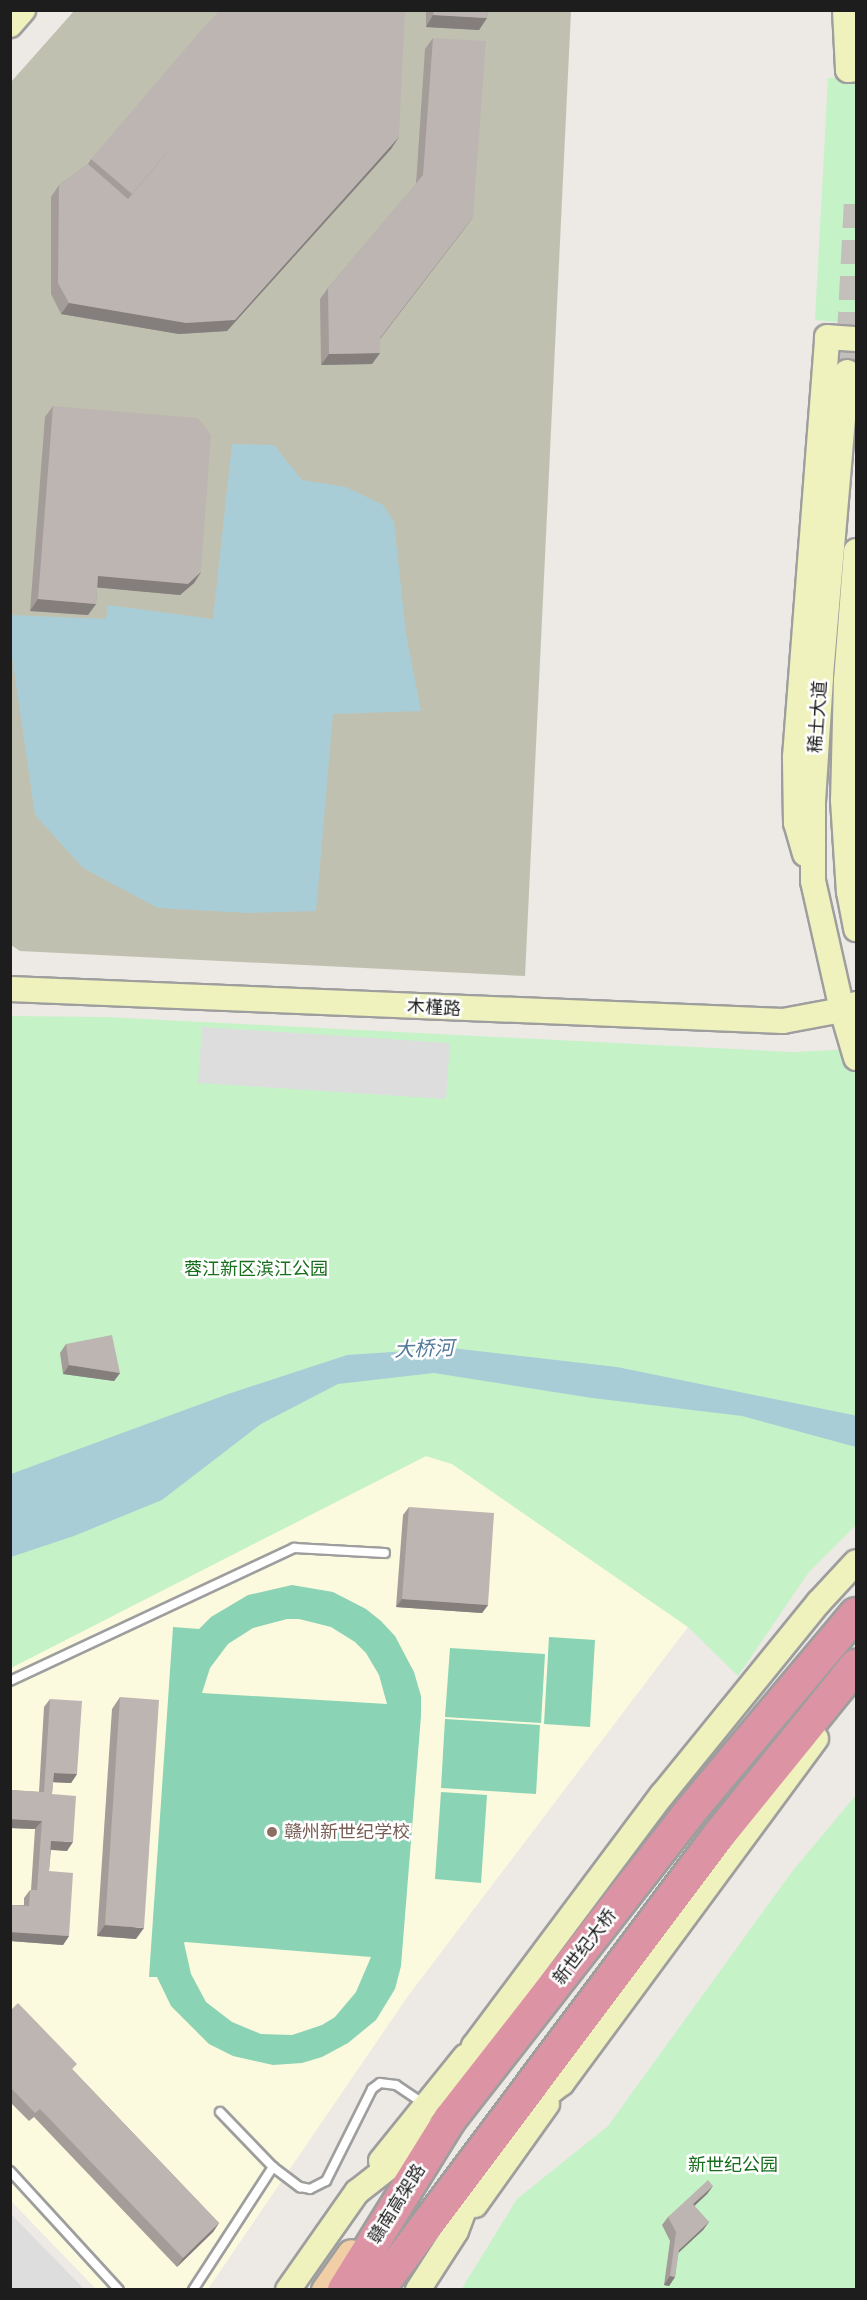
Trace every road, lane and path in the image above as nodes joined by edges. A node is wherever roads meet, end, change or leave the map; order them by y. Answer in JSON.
{"nodes":[{"id":1,"x":23,"y":10,"type":"edge"},
{"id":2,"x":845,"y":10,"type":"edge"},
{"id":3,"x":10,"y":25,"type":"edge"},
{"id":4,"x":856,"y":69,"type":"edge"},
{"id":5,"x":856,"y":339,"type":"edge"},
{"id":6,"x":847,"y":372,"type":"tunnel mouth"},
{"id":7,"x":856,"y":551,"type":"edge"},
{"id":8,"x":856,"y":832,"type":"edge"},
{"id":9,"x":847,"y":863,"type":"junction"},
{"id":10,"x":813,"y":881,"type":"junction"},
{"id":11,"x":856,"y":929,"type":"edge"},
{"id":12,"x":10,"y":989,"type":"edge"},
{"id":13,"x":849,"y":1007,"type":"edge"},
{"id":14,"x":856,"y":1058,"type":"edge"},
{"id":15,"x":385,"y":1553,"type":"dead end"},
{"id":16,"x":856,"y":1562,"type":"edge"},
{"id":17,"x":856,"y":1614,"type":"edge"},
{"id":18,"x":856,"y":1666,"type":"edge"},
{"id":19,"x":10,"y":1681,"type":"edge"},
{"id":20,"x":856,"y":1684,"type":"edge"},
{"id":21,"x":562,"y":2083,"type":"junction"},
{"id":22,"x":220,"y":2112,"type":"dead end"},
{"id":23,"x":438,"y":2112,"type":"junction"},
{"id":24,"x":491,"y":2138,"type":"junction"},
{"id":25,"x":273,"y":2167,"type":"junction"},
{"id":26,"x":10,"y":2171,"type":"edge"},
{"id":27,"x":456,"y":2231,"type":"junction"},
{"id":28,"x":119,"y":2289,"type":"edge"},
{"id":29,"x":192,"y":2289,"type":"edge"},
{"id":30,"x":288,"y":2289,"type":"edge"},
{"id":31,"x":325,"y":2289,"type":"edge"},
{"id":32,"x":344,"y":2289,"type":"edge"},
{"id":33,"x":378,"y":2289,"type":"edge"},
{"id":34,"x":397,"y":2289,"type":"edge"},
{"id":35,"x":418,"y":2289,"type":"edge"}],
"edges":[{"from":1,"to":3,"type":"street"},
{"from":2,"to":4,"type":"street"},
{"from":5,"to":10,"type":"street"},
{"from":6,"to":10,"type":"street","name":"稀土大道"},
{"from":7,"to":9,"type":"street","name":"稀土大道"},
{"from":8,"to":9,"type":"street"},
{"from":9,"to":11,"type":"street","name":"稀土大道"},
{"from":10,"to":13,"type":"street","name":"稀土大道"},
{"from":12,"to":13,"type":"street","name":"木槿路"},
{"from":13,"to":14,"type":"street","name":"稀土大道"},
{"from":15,"to":19,"type":"lane"},
{"from":16,"to":23,"type":"street"},
{"from":17,"to":23,"type":"highway","name":"新世纪大桥"},
{"from":18,"to":24,"type":"highway"},
{"from":20,"to":21,"type":"street"},
{"from":21,"to":24,"type":"street"},
{"from":21,"to":27,"type":"street"},
{"from":22,"to":25,"type":"lane"},
{"from":23,"to":25,"type":"lane"},
{"from":23,"to":30,"type":"street"},
{"from":23,"to":31,"type":"main road","name":"新世纪大桥"},
{"from":23,"to":32,"type":"highway","name":"赣南高架路"},
{"from":24,"to":27,"type":"street"},
{"from":24,"to":33,"type":"highway","name":"赣南高架路"},
{"from":24,"to":34,"type":"main road"},
{"from":25,"to":29,"type":"lane"},
{"from":26,"to":28,"type":"lane"},
{"from":27,"to":35,"type":"street"}]}
